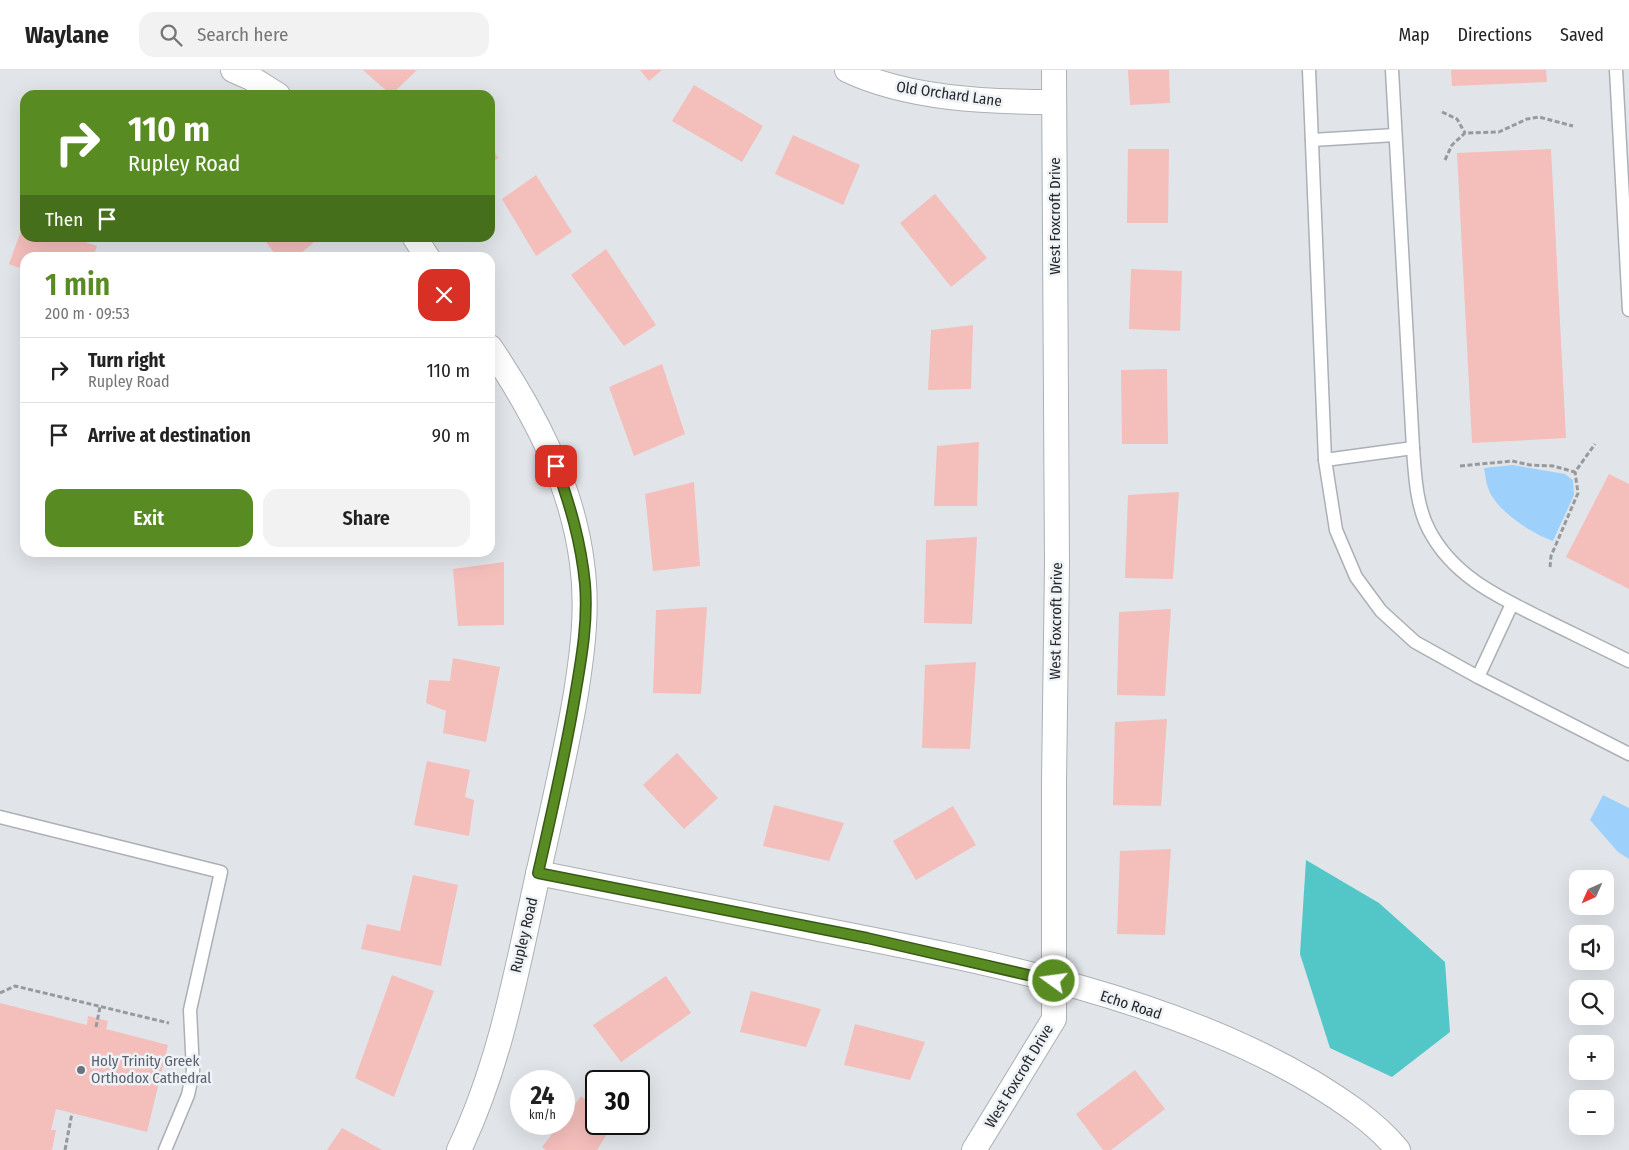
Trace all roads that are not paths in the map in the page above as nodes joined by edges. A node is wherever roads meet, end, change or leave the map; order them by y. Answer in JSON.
{"nodes":[{"id":1,"x":233,"y":70,"type":"edge"},
{"id":2,"x":847,"y":70,"type":"edge"},
{"id":3,"x":1054,"y":70,"type":"edge"},
{"id":4,"x":1308,"y":70,"type":"edge"},
{"id":5,"x":1392,"y":70,"type":"edge"},
{"id":6,"x":1616,"y":70,"type":"edge"},
{"id":7,"x":270,"y":90,"type":"edge"},
{"id":8,"x":1054,"y":102,"type":"junction"},
{"id":9,"x":1395,"y":135,"type":"junction"},
{"id":10,"x":1312,"y":140,"type":"junction"},
{"id":11,"x":1629,"y":310,"type":"edge"},
{"id":12,"x":495,"y":354,"type":"edge"},
{"id":13,"x":1413,"y":448,"type":"junction"},
{"id":14,"x":1325,"y":460,"type":"junction"},
{"id":15,"x":1512,"y":604,"type":"junction"},
{"id":16,"x":1629,"y":662,"type":"edge"},
{"id":17,"x":1478,"y":677,"type":"junction"},
{"id":18,"x":1629,"y":754,"type":"edge"},
{"id":19,"x":0,"y":817,"type":"edge"},
{"id":20,"x":538,"y":873,"type":"junction"},
{"id":21,"x":1054,"y":981,"type":"junction"},
{"id":22,"x":166,"y":1150,"type":"edge"},
{"id":23,"x":459,"y":1150,"type":"edge"},
{"id":24,"x":974,"y":1150,"type":"edge"},
{"id":25,"x":1398,"y":1150,"type":"edge"}],
"edges":[{"from":1,"to":7,"type":"street"},
{"from":2,"to":8,"type":"street","name":"Old Orchard Lane"},
{"from":3,"to":8,"type":"street","name":"West Foxcroft Drive"},
{"from":4,"to":10,"type":"lane"},
{"from":5,"to":9,"type":"lane"},
{"from":6,"to":11,"type":"lane"},
{"from":8,"to":21,"type":"street","name":"West Foxcroft Drive"},
{"from":9,"to":10,"type":"lane"},
{"from":9,"to":13,"type":"lane"},
{"from":10,"to":14,"type":"lane"},
{"from":12,"to":20,"type":"street","name":"Rupley Road"},
{"from":13,"to":14,"type":"lane"},
{"from":13,"to":15,"type":"lane"},
{"from":14,"to":17,"type":"lane"},
{"from":15,"to":16,"type":"lane"},
{"from":15,"to":17,"type":"lane"},
{"from":17,"to":18,"type":"lane"},
{"from":19,"to":22,"type":"lane"},
{"from":20,"to":21,"type":"street","name":"Echo Road"},
{"from":20,"to":23,"type":"street","name":"Rupley Road"},
{"from":21,"to":24,"type":"street","name":"West Foxcroft Drive"},
{"from":21,"to":25,"type":"street","name":"Echo Road"}]}
